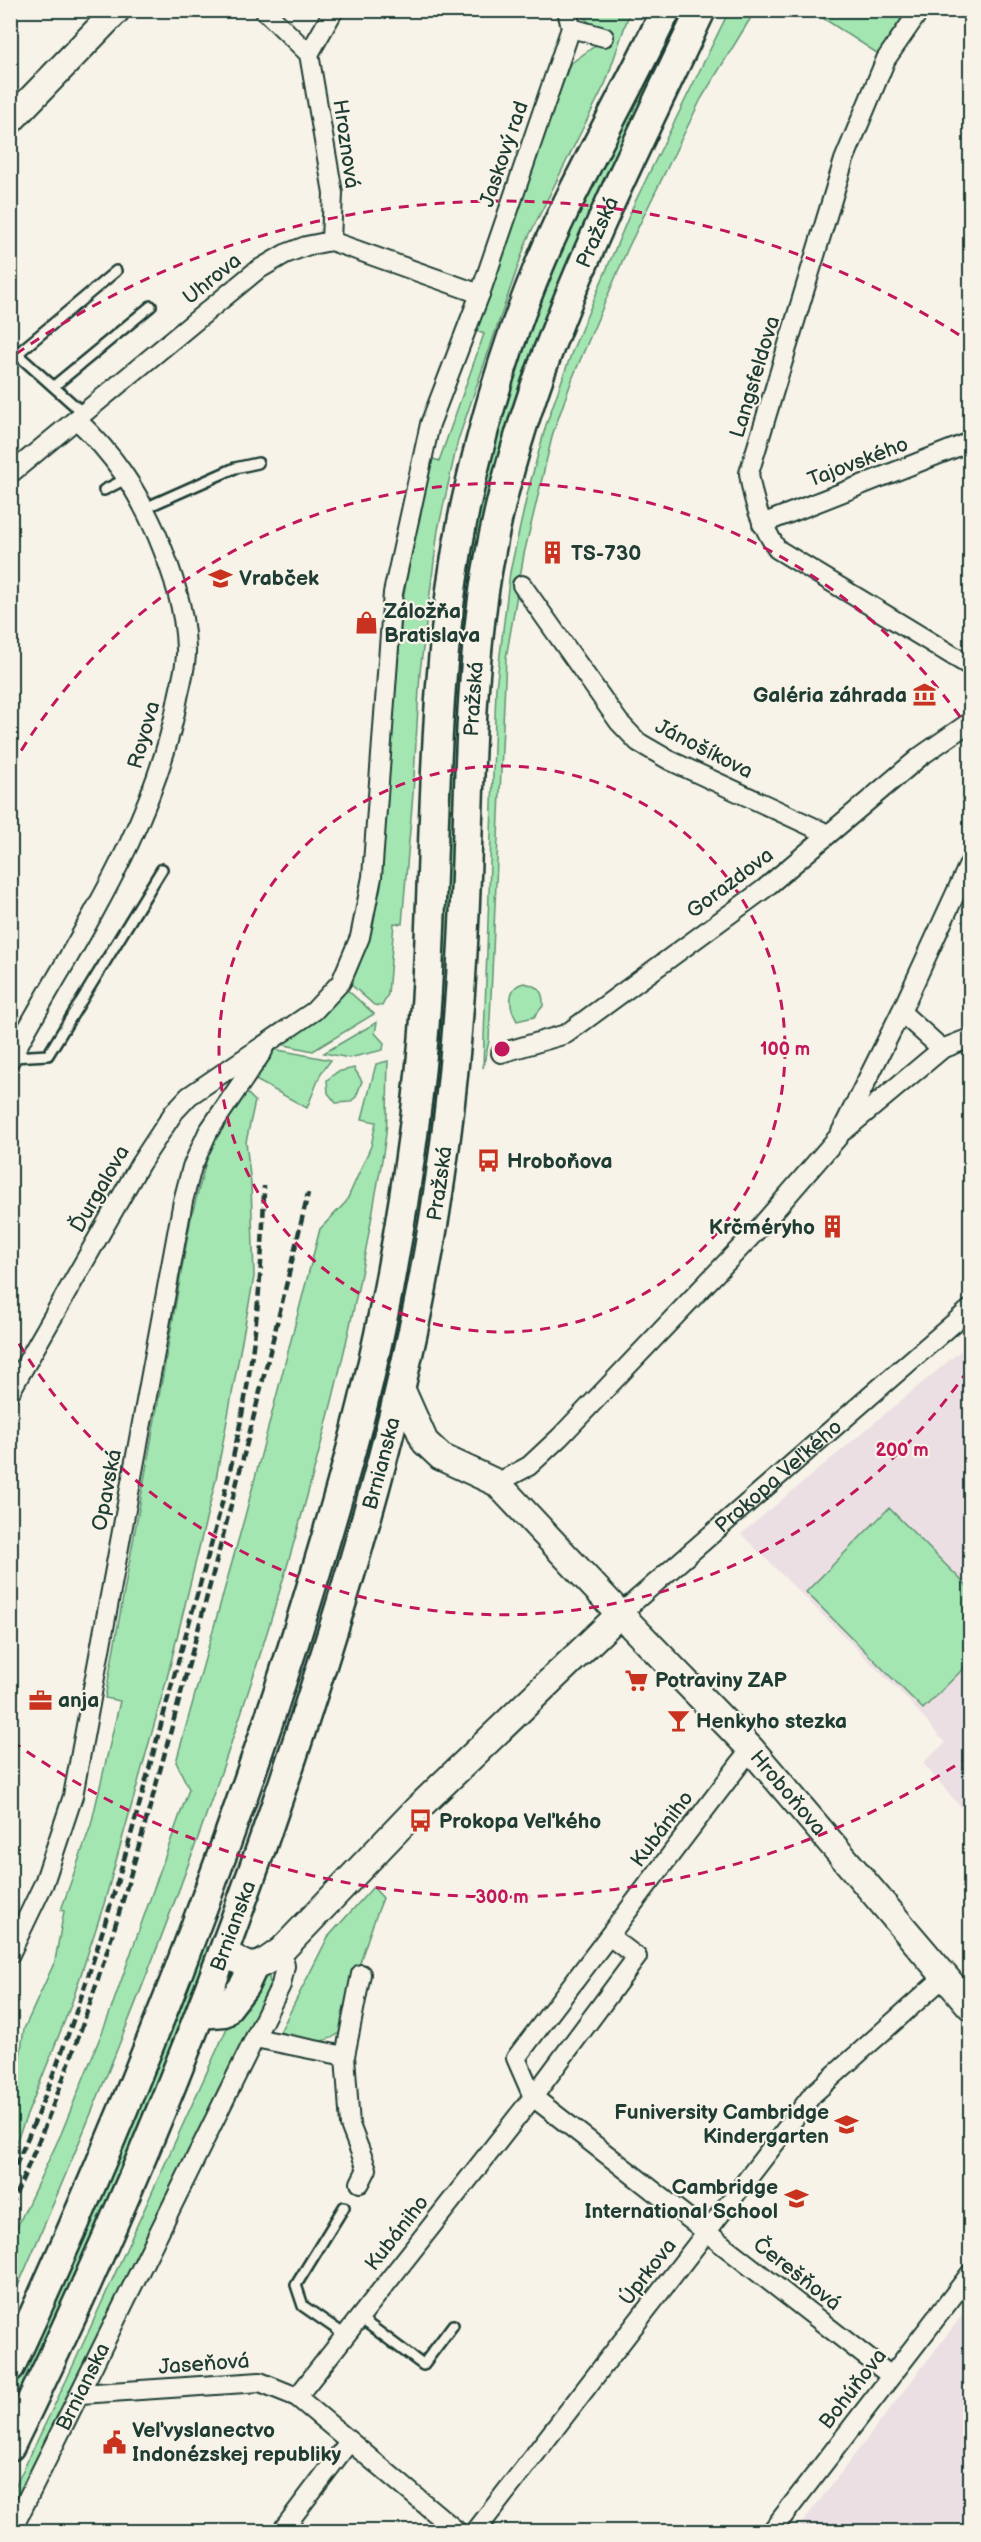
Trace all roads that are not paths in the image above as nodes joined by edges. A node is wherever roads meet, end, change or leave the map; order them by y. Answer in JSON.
{"nodes":[{"id":1,"x":117,"y":10,"type":"edge"},
{"id":2,"x":264,"y":10,"type":"edge"},
{"id":3,"x":334,"y":10,"type":"edge"},
{"id":4,"x":666,"y":10,"type":"edge"},
{"id":5,"x":701,"y":10,"type":"edge"},
{"id":6,"x":920,"y":10,"type":"edge"},
{"id":7,"x":569,"y":19,"type":"edge"},
{"id":8,"x":604,"y":37,"type":"dead end"},
{"id":9,"x":309,"y":54,"type":"junction"},
{"id":10,"x":10,"y":121,"type":"edge"},
{"id":11,"x":331,"y":241,"type":"junction"},
{"id":12,"x":116,"y":271,"type":"dead end"},
{"id":13,"x":480,"y":294,"type":"junction"},
{"id":14,"x":151,"y":306,"type":"dead end"},
{"id":15,"x":54,"y":386,"type":"junction"},
{"id":16,"x":80,"y":417,"type":"junction"},
{"id":17,"x":970,"y":442,"type":"edge"},
{"id":18,"x":258,"y":463,"type":"dead end"},
{"id":19,"x":10,"y":474,"type":"edge"},
{"id":20,"x":128,"y":478,"type":"junction"},
{"id":21,"x":104,"y":490,"type":"dead end"},
{"id":22,"x":145,"y":508,"type":"junction"},
{"id":23,"x":762,"y":524,"type":"junction"},
{"id":24,"x":522,"y":585,"type":"dead end"},
{"id":25,"x":970,"y":666,"type":"edge"},
{"id":26,"x":970,"y":722,"type":"edge"},
{"id":27,"x":828,"y":834,"type":"junction"},
{"id":28,"x":970,"y":862,"type":"edge"},
{"id":29,"x":162,"y":869,"type":"dead end"},
{"id":30,"x":901,"y":1012,"type":"junction"},
{"id":31,"x":970,"y":1038,"type":"edge"},
{"id":32,"x":268,"y":1044,"type":"junction"},
{"id":33,"x":942,"y":1049,"type":"junction"},
{"id":34,"x":501,"y":1053,"type":"dead end"},
{"id":35,"x":11,"y":1059,"type":"edge"},
{"id":36,"x":838,"y":1136,"type":"junction"},
{"id":37,"x":970,"y":1310,"type":"edge"},
{"id":38,"x":370,"y":1371,"type":"joint"},
{"id":39,"x":401,"y":1388,"type":"junction"},
{"id":40,"x":10,"y":1392,"type":"edge"},
{"id":41,"x":497,"y":1483,"type":"junction"},
{"id":42,"x":620,"y":1614,"type":"junction"},
{"id":43,"x":751,"y":1749,"type":"junction"},
{"id":44,"x":201,"y":1916,"type":"junction"},
{"id":45,"x":609,"y":1936,"type":"junction"},
{"id":46,"x":282,"y":1950,"type":"junction"},
{"id":47,"x":224,"y":1952,"type":"junction"},
{"id":48,"x":10,"y":1954,"type":"edge"},
{"id":49,"x":253,"y":1967,"type":"junction"},
{"id":50,"x":361,"y":1974,"type":"dead end"},
{"id":51,"x":945,"y":1976,"type":"junction"},
{"id":52,"x":970,"y":2006,"type":"edge"},
{"id":53,"x":200,"y":2014,"type":"junction"},
{"id":54,"x":255,"y":2038,"type":"junction"},
{"id":55,"x":345,"y":2056,"type":"junction"},
{"id":56,"x":532,"y":2097,"type":"junction"},
{"id":57,"x":360,"y":2183,"type":"dead end"},
{"id":58,"x":344,"y":2207,"type":"dead end"},
{"id":59,"x":706,"y":2233,"type":"junction"},
{"id":60,"x":970,"y":2274,"type":"edge"},
{"id":61,"x":360,"y":2318,"type":"junction"},
{"id":62,"x":453,"y":2325,"type":"dead end"},
{"id":63,"x":345,"y":2335,"type":"junction"},
{"id":64,"x":10,"y":2367,"type":"edge"},
{"id":65,"x":891,"y":2376,"type":"junction"},
{"id":66,"x":81,"y":2394,"type":"junction"},
{"id":67,"x":297,"y":2397,"type":"junction"},
{"id":68,"x":349,"y":2442,"type":"junction"},
{"id":69,"x":10,"y":2446,"type":"edge"},
{"id":70,"x":11,"y":2532,"type":"edge"},
{"id":71,"x":281,"y":2532,"type":"edge"},
{"id":72,"x":458,"y":2532,"type":"edge"},
{"id":73,"x":475,"y":2532,"type":"edge"},
{"id":74,"x":771,"y":2532,"type":"edge"}],
"edges":[{"from":1,"to":10,"type":"street"},
{"from":2,"to":9,"type":"street"},
{"from":3,"to":9,"type":"street"},
{"from":4,"to":38,"type":"main road","name":"Pražská"},
{"from":5,"to":39,"type":"main road","name":"Pražská"},
{"from":6,"to":23,"type":"street","name":"Langsfeldova"},
{"from":7,"to":8,"type":"street","name":"Jaskový rad"},
{"from":7,"to":13,"type":"street","name":"Jaskový rad"},
{"from":9,"to":11,"type":"street","name":"Hroznová"},
{"from":11,"to":13,"type":"street"},
{"from":11,"to":16,"type":"street","name":"Uhrova"},
{"from":12,"to":15,"type":"lane"},
{"from":13,"to":32,"type":"street"},
{"from":14,"to":15,"type":"lane"},
{"from":15,"to":16,"type":"lane"},
{"from":16,"to":19,"type":"street","name":"Uhrova"},
{"from":16,"to":20,"type":"street","name":"Royova"},
{"from":17,"to":23,"type":"street","name":"Tajovského"},
{"from":18,"to":22,"type":"lane"},
{"from":20,"to":21,"type":"lane"},
{"from":20,"to":22,"type":"street","name":"Royova"},
{"from":22,"to":35,"type":"street","name":"Royova"},
{"from":23,"to":25,"type":"street","name":"Langsfeldova"},
{"from":24,"to":27,"type":"street","name":"Jánošíkova"},
{"from":26,"to":27,"type":"street","name":"Gorazdova"},
{"from":27,"to":34,"type":"street","name":"Gorazdova"},
{"from":28,"to":30,"type":"street"},
{"from":29,"to":35,"type":"lane"},
{"from":30,"to":33,"type":"street"},
{"from":30,"to":36,"type":"street"},
{"from":31,"to":33,"type":"street"},
{"from":32,"to":40,"type":"street","name":"Ďurgalova"},
{"from":32,"to":48,"type":"street","name":"Opavská"},
{"from":33,"to":36,"type":"street"},
{"from":36,"to":41,"type":"street"},
{"from":37,"to":42,"type":"street","name":"Prokopa Veľkého"},
{"from":38,"to":44,"type":"main road","name":"Brnianska"},
{"from":39,"to":41,"type":"street","name":"Hroboňova"},
{"from":39,"to":47,"type":"main road","name":"Brnianska"},
{"from":41,"to":42,"type":"street","name":"Hroboňova"},
{"from":42,"to":43,"type":"street","name":"Hroboňova"},
{"from":42,"to":46,"type":"street","name":"Prokopa Veľkého"},
{"from":43,"to":45,"type":"street","name":"Kubániho"},
{"from":43,"to":51,"type":"street","name":"Hroboňova"},
{"from":44,"to":47,"type":"main road"},
{"from":44,"to":64,"type":"main road","name":"Brnianska"},
{"from":45,"to":56,"type":"street","name":"Kubániho"},
{"from":45,"to":56,"type":"street","name":"Kubániho"},
{"from":46,"to":49,"type":"street","name":"Prokopa Veľkého"},
{"from":46,"to":54,"type":"street","name":"Brnianska"},
{"from":47,"to":49,"type":"street"},
{"from":47,"to":53,"type":"main road","name":"Brnianska"},
{"from":49,"to":53,"type":"main road"},
{"from":50,"to":55,"type":"street"},
{"from":51,"to":52,"type":"street","name":"Hroboňova"},
{"from":51,"to":59,"type":"street","name":"Úprkova"},
{"from":53,"to":69,"type":"main road","name":"Brnianska"},
{"from":54,"to":55,"type":"street"},
{"from":54,"to":66,"type":"street","name":"Brnianska"},
{"from":55,"to":57,"type":"street"},
{"from":56,"to":59,"type":"street","name":"Čerešňová"},
{"from":56,"to":61,"type":"street","name":"Kubániho"},
{"from":58,"to":63,"type":"lane"},
{"from":59,"to":65,"type":"street","name":"Čerešňová"},
{"from":59,"to":73,"type":"street","name":"Úprkova"},
{"from":60,"to":65,"type":"street","name":"Bohúňova"},
{"from":61,"to":62,"type":"lane"},
{"from":61,"to":63,"type":"street","name":"Kubániho"},
{"from":63,"to":67,"type":"street","name":"Kubániho"},
{"from":65,"to":74,"type":"street","name":"Bohúňova"},
{"from":66,"to":67,"type":"street","name":"Jaseňová"},
{"from":66,"to":70,"type":"street","name":"Brnianska"},
{"from":67,"to":68,"type":"street","name":"Jaseňová"},
{"from":68,"to":71,"type":"street"},
{"from":68,"to":72,"type":"street","name":"Jaseňová"}]}
